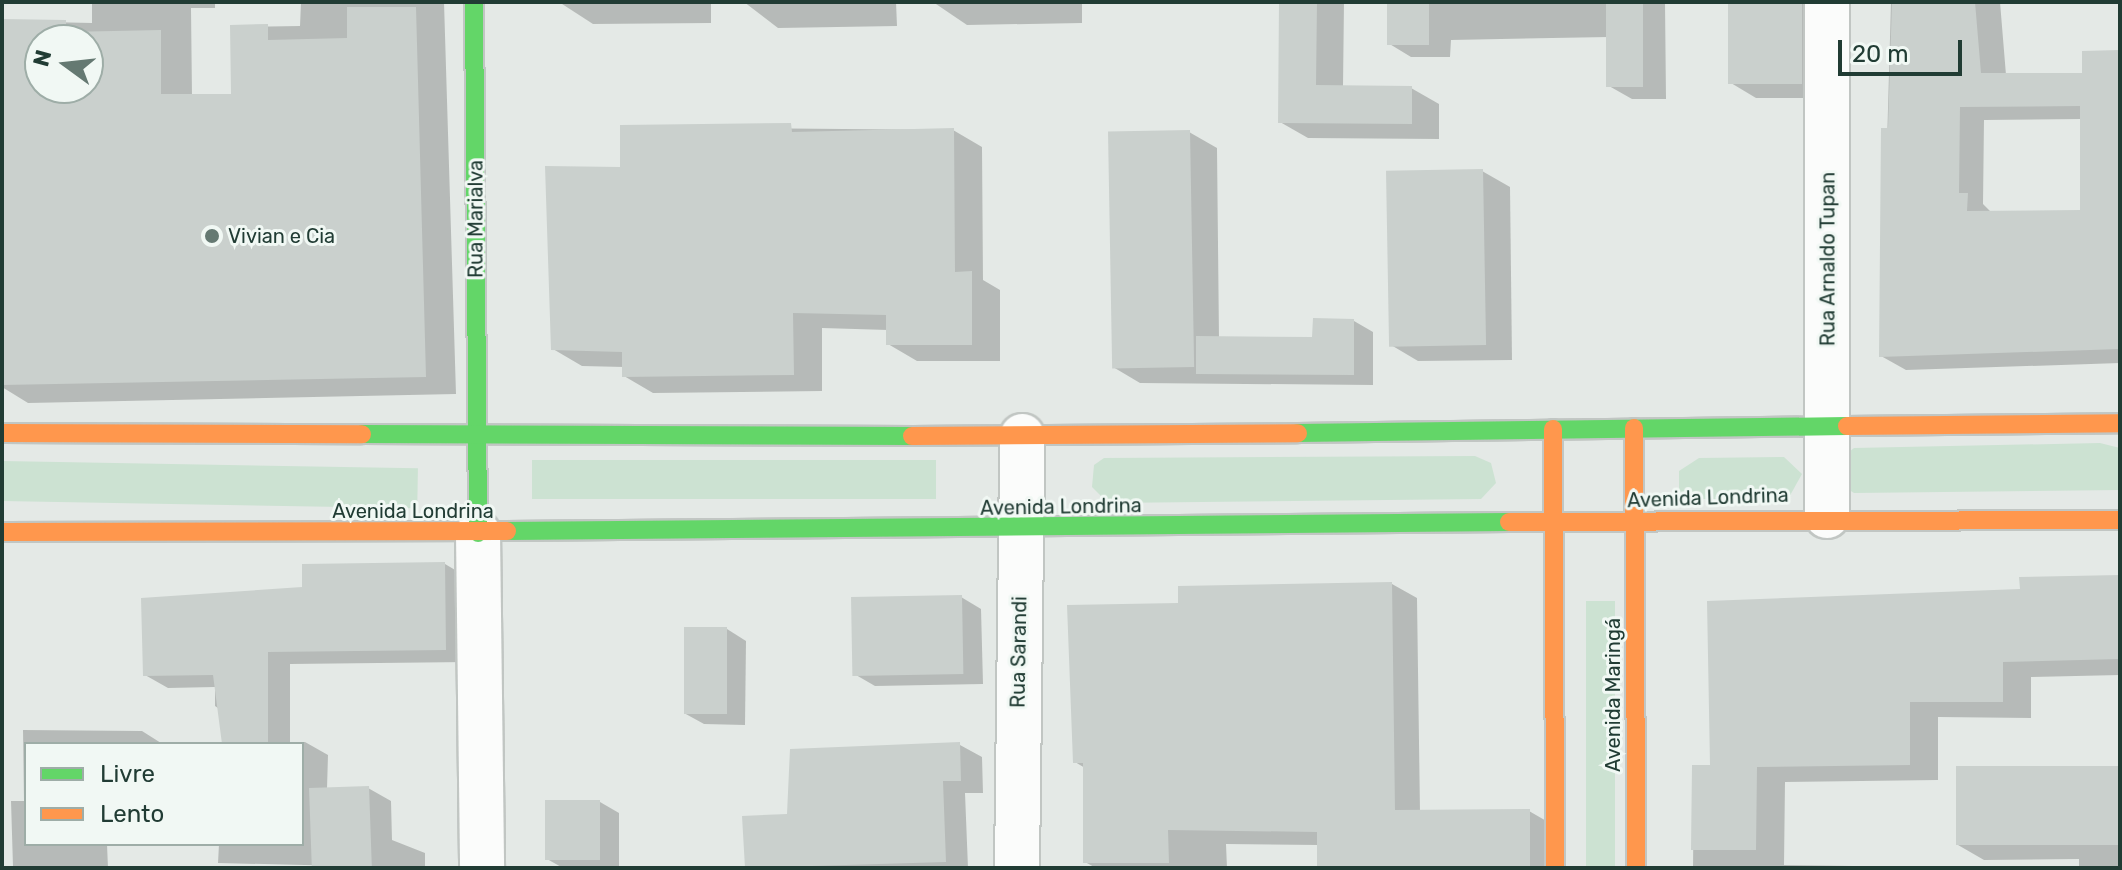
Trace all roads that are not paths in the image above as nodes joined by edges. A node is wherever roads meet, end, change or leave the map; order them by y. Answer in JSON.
{"nodes":[{"id":1,"x":474,"y":2,"type":"edge"},
{"id":2,"x":1827,"y":2,"type":"edge"},
{"id":3,"x":1829,"y":423,"type":"junction"},
{"id":4,"x":2120,"y":423,"type":"edge"},
{"id":5,"x":1634,"y":428,"type":"junction"},
{"id":6,"x":1553,"y":429,"type":"junction"},
{"id":7,"x":2,"y":433,"type":"edge"},
{"id":8,"x":478,"y":436,"type":"junction"},
{"id":9,"x":1022,"y":436,"type":"junction"},
{"id":10,"x":1827,"y":516,"type":"junction"},
{"id":11,"x":2120,"y":520,"type":"edge"},
{"id":12,"x":1634,"y":522,"type":"junction"},
{"id":13,"x":1553,"y":523,"type":"junction"},
{"id":14,"x":1021,"y":530,"type":"junction"},
{"id":15,"x":2,"y":532,"type":"edge"},
{"id":16,"x":478,"y":533,"type":"junction"},
{"id":17,"x":482,"y":868,"type":"edge"},
{"id":18,"x":1017,"y":868,"type":"edge"},
{"id":19,"x":1555,"y":868,"type":"edge"},
{"id":20,"x":1636,"y":868,"type":"edge"}],
"edges":[{"from":1,"to":8,"type":"main road","name":"Rua Marialva"},
{"from":2,"to":3,"type":"street","name":"Rua Arnaldo Tupan"},
{"from":3,"to":4,"type":"main road"},
{"from":3,"to":5,"type":"main road"},
{"from":3,"to":10,"type":"street","name":"Rua Arnaldo Tupan"},
{"from":5,"to":6,"type":"main road"},
{"from":5,"to":12,"type":"main road","name":"Avenida Maringá"},
{"from":6,"to":9,"type":"main road"},
{"from":6,"to":13,"type":"main road"},
{"from":7,"to":8,"type":"main road"},
{"from":8,"to":9,"type":"main road"},
{"from":8,"to":16,"type":"main road","name":"Rua Marialva"},
{"from":9,"to":14,"type":"street","name":"Rua Sarandi"},
{"from":10,"to":11,"type":"main road","name":"Avenida Londrina"},
{"from":10,"to":12,"type":"main road","name":"Avenida Londrina"},
{"from":12,"to":13,"type":"main road","name":"Avenida Londrina"},
{"from":12,"to":20,"type":"main road","name":"Avenida Maringá"},
{"from":13,"to":14,"type":"main road","name":"Avenida Londrina"},
{"from":13,"to":19,"type":"main road"},
{"from":14,"to":16,"type":"main road","name":"Avenida Londrina"},
{"from":14,"to":18,"type":"street","name":"Rua Sarandi"},
{"from":15,"to":16,"type":"main road","name":"Avenida Londrina"},
{"from":16,"to":17,"type":"street"}]}
